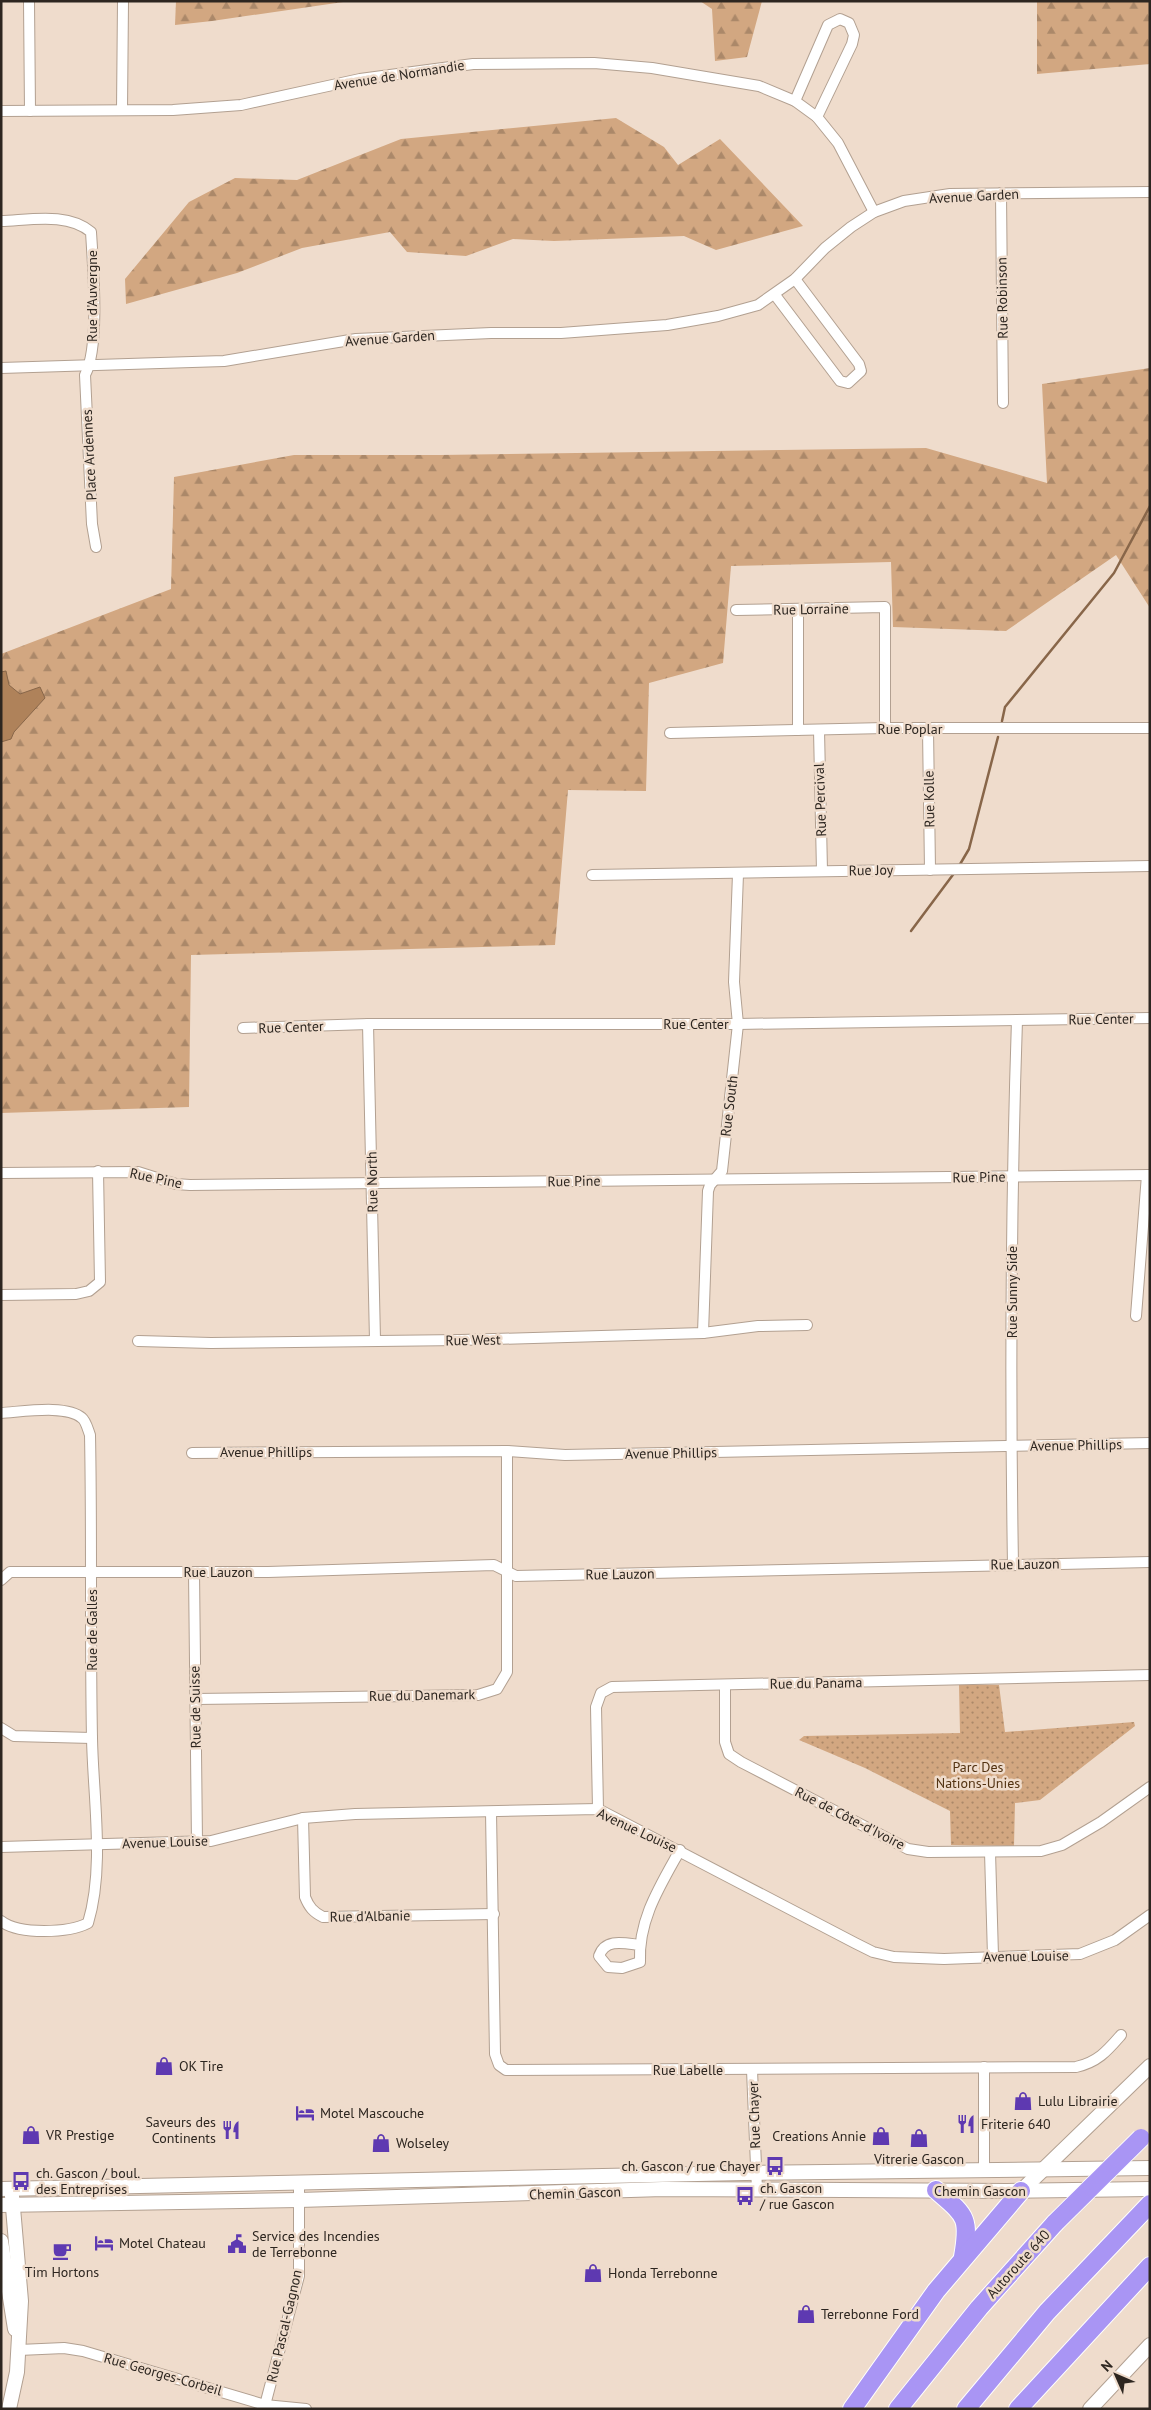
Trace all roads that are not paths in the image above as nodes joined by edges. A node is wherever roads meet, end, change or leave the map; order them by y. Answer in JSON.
{"nodes":[{"id":1,"x":29,"y":1,"type":"edge"},
{"id":2,"x":123,"y":1,"type":"edge"},
{"id":3,"x":795,"y":101,"type":"junction"},
{"id":4,"x":122,"y":110,"type":"junction"},
{"id":5,"x":1,"y":111,"type":"edge"},
{"id":6,"x":30,"y":111,"type":"junction"},
{"id":7,"x":817,"y":116,"type":"junction"},
{"id":8,"x":1150,"y":192,"type":"edge"},
{"id":9,"x":1001,"y":193,"type":"junction"},
{"id":10,"x":874,"y":212,"type":"junction"},
{"id":11,"x":1,"y":221,"type":"edge"},
{"id":12,"x":795,"y":278,"type":"junction"},
{"id":13,"x":775,"y":295,"type":"junction"},
{"id":14,"x":91,"y":364,"type":"junction"},
{"id":15,"x":1,"y":368,"type":"edge"},
{"id":16,"x":1003,"y":403,"type":"dead end"},
{"id":17,"x":96,"y":547,"type":"dead end"},
{"id":18,"x":798,"y":609,"type":"junction"},
{"id":19,"x":736,"y":610,"type":"dead end"},
{"id":20,"x":885,"y":728,"type":"junction"},
{"id":21,"x":1150,"y":728,"type":"edge"},
{"id":22,"x":928,"y":729,"type":"junction"},
{"id":23,"x":798,"y":730,"type":"junction"},
{"id":24,"x":819,"y":730,"type":"junction"},
{"id":25,"x":670,"y":733,"type":"dead end"},
{"id":26,"x":1150,"y":866,"type":"edge"},
{"id":27,"x":930,"y":870,"type":"junction"},
{"id":28,"x":822,"y":871,"type":"junction"},
{"id":29,"x":738,"y":874,"type":"junction"},
{"id":30,"x":592,"y":875,"type":"dead end"},
{"id":31,"x":1150,"y":1018,"type":"edge"},
{"id":32,"x":1017,"y":1020,"type":"junction"},
{"id":33,"x":368,"y":1024,"type":"junction"},
{"id":34,"x":738,"y":1024,"type":"junction"},
{"id":35,"x":243,"y":1028,"type":"dead end"},
{"id":36,"x":98,"y":1171,"type":"junction"},
{"id":37,"x":1,"y":1173,"type":"edge"},
{"id":38,"x":1148,"y":1175,"type":"edge"},
{"id":39,"x":1013,"y":1176,"type":"junction"},
{"id":40,"x":715,"y":1179,"type":"junction"},
{"id":41,"x":373,"y":1184,"type":"junction"},
{"id":42,"x":1,"y":1295,"type":"edge"},
{"id":43,"x":1136,"y":1316,"type":"dead end"},
{"id":44,"x":807,"y":1325,"type":"dead end"},
{"id":45,"x":703,"y":1333,"type":"junction"},
{"id":46,"x":375,"y":1340,"type":"junction"},
{"id":47,"x":138,"y":1341,"type":"dead end"},
{"id":48,"x":1,"y":1413,"type":"edge"},
{"id":49,"x":1150,"y":1443,"type":"edge"},
{"id":50,"x":1011,"y":1446,"type":"junction"},
{"id":51,"x":507,"y":1451,"type":"junction"},
{"id":52,"x":192,"y":1452,"type":"dead end"},
{"id":53,"x":1150,"y":1562,"type":"edge"},
{"id":54,"x":1013,"y":1564,"type":"junction"},
{"id":55,"x":506,"y":1570,"type":"junction"},
{"id":56,"x":93,"y":1572,"type":"junction"},
{"id":57,"x":194,"y":1572,"type":"junction"},
{"id":58,"x":1,"y":1580,"type":"edge"},
{"id":59,"x":1150,"y":1675,"type":"edge"},
{"id":60,"x":724,"y":1686,"type":"junction"},
{"id":61,"x":195,"y":1699,"type":"junction"},
{"id":62,"x":1,"y":1728,"type":"edge"},
{"id":63,"x":92,"y":1738,"type":"junction"},
{"id":64,"x":1150,"y":1787,"type":"edge"},
{"id":65,"x":598,"y":1809,"type":"junction"},
{"id":66,"x":491,"y":1812,"type":"junction"},
{"id":67,"x":303,"y":1818,"type":"junction"},
{"id":68,"x":197,"y":1842,"type":"junction"},
{"id":69,"x":96,"y":1844,"type":"junction"},
{"id":70,"x":1,"y":1847,"type":"edge"},
{"id":71,"x":680,"y":1850,"type":"junction"},
{"id":72,"x":990,"y":1852,"type":"junction"},
{"id":73,"x":494,"y":1914,"type":"junction"},
{"id":74,"x":1150,"y":1915,"type":"edge"},
{"id":75,"x":1,"y":1921,"type":"edge"},
{"id":76,"x":639,"y":1945,"type":"dead end"},
{"id":77,"x":993,"y":1956,"type":"junction"},
{"id":78,"x":1121,"y":2035,"type":"dead end"},
{"id":79,"x":1150,"y":2066,"type":"edge"},
{"id":80,"x":984,"y":2068,"type":"junction"},
{"id":81,"x":752,"y":2070,"type":"junction"},
{"id":82,"x":1145,"y":2133,"type":"edge"},
{"id":83,"x":1150,"y":2168,"type":"edge"},
{"id":84,"x":984,"y":2170,"type":"junction"},
{"id":85,"x":1042,"y":2170,"type":"junction"},
{"id":86,"x":756,"y":2173,"type":"junction"},
{"id":87,"x":299,"y":2183,"type":"junction"},
{"id":88,"x":1150,"y":2189,"type":"edge"},
{"id":89,"x":6,"y":2190,"type":"edge"},
{"id":90,"x":757,"y":2190,"type":"junction"},
{"id":91,"x":936,"y":2190,"type":"junction"},
{"id":92,"x":1021,"y":2191,"type":"junction"},
{"id":93,"x":299,"y":2200,"type":"junction"},
{"id":94,"x":1150,"y":2204,"type":"edge"},
{"id":95,"x":7,"y":2205,"type":"edge"},
{"id":96,"x":1,"y":2241,"type":"edge"},
{"id":97,"x":963,"y":2258,"type":"junction"},
{"id":98,"x":1150,"y":2266,"type":"edge"},
{"id":99,"x":1150,"y":2345,"type":"edge"},
{"id":100,"x":19,"y":2350,"type":"junction"},
{"id":101,"x":264,"y":2407,"type":"edge"},
{"id":102,"x":9,"y":2409,"type":"edge"},
{"id":103,"x":306,"y":2409,"type":"edge"},
{"id":104,"x":852,"y":2409,"type":"edge"},
{"id":105,"x":898,"y":2409,"type":"edge"},
{"id":106,"x":966,"y":2409,"type":"edge"},
{"id":107,"x":1018,"y":2409,"type":"edge"},
{"id":108,"x":1090,"y":2409,"type":"edge"}],
"edges":[{"from":1,"to":6,"type":"street"},
{"from":2,"to":4,"type":"street"},
{"from":3,"to":4,"type":"street","name":"Avenue de Normandie"},
{"from":3,"to":7,"type":"street","name":"Avenue de Normandie"},
{"from":3,"to":7,"type":"street"},
{"from":4,"to":6,"type":"street","name":"Avenue de Normandie"},
{"from":5,"to":6,"type":"street","name":"Avenue de Normandie"},
{"from":7,"to":10,"type":"street","name":"Avenue de Normandie"},
{"from":8,"to":9,"type":"street","name":"Avenue Garden"},
{"from":9,"to":10,"type":"street","name":"Avenue Garden"},
{"from":9,"to":16,"type":"street","name":"Rue Robinson"},
{"from":10,"to":12,"type":"street","name":"Avenue Garden"},
{"from":11,"to":14,"type":"street","name":"Rue d'Auvergne"},
{"from":12,"to":13,"type":"street","name":"Avenue Garden"},
{"from":12,"to":13,"type":"street"},
{"from":13,"to":14,"type":"street","name":"Avenue Garden"},
{"from":14,"to":15,"type":"street","name":"Avenue Garden"},
{"from":14,"to":17,"type":"street","name":"Place Ardennes"},
{"from":18,"to":19,"type":"street","name":"Rue Lorraine"},
{"from":18,"to":20,"type":"street","name":"Rue Lorraine"},
{"from":18,"to":23,"type":"street"},
{"from":20,"to":22,"type":"street","name":"Rue Poplar"},
{"from":20,"to":24,"type":"street","name":"Rue Poplar"},
{"from":21,"to":22,"type":"street","name":"Rue Poplar"},
{"from":22,"to":27,"type":"street","name":"Rue Kolle"},
{"from":23,"to":24,"type":"street","name":"Rue Poplar"},
{"from":23,"to":25,"type":"street","name":"Rue Poplar"},
{"from":24,"to":28,"type":"street","name":"Rue Percival"},
{"from":26,"to":27,"type":"street","name":"Rue Joy"},
{"from":27,"to":28,"type":"street","name":"Rue Joy"},
{"from":28,"to":29,"type":"street","name":"Rue Joy"},
{"from":29,"to":30,"type":"street","name":"Rue Joy"},
{"from":29,"to":34,"type":"street","name":"Rue South"},
{"from":31,"to":32,"type":"street","name":"Rue Center"},
{"from":32,"to":34,"type":"street","name":"Rue Center"},
{"from":32,"to":39,"type":"street","name":"Rue Sunny Side"},
{"from":33,"to":34,"type":"street","name":"Rue Center"},
{"from":33,"to":35,"type":"street","name":"Rue Center"},
{"from":33,"to":41,"type":"street","name":"Rue North"},
{"from":34,"to":40,"type":"street","name":"Rue South"},
{"from":36,"to":37,"type":"street","name":"Rue Pine"},
{"from":36,"to":41,"type":"street","name":"Rue Pine"},
{"from":36,"to":42,"type":"street"},
{"from":38,"to":39,"type":"street","name":"Rue Pine"},
{"from":38,"to":43,"type":"street"},
{"from":39,"to":40,"type":"street","name":"Rue Pine"},
{"from":39,"to":50,"type":"street","name":"Rue Sunny Side"},
{"from":40,"to":41,"type":"street","name":"Rue Pine"},
{"from":40,"to":45,"type":"street","name":"Rue South"},
{"from":41,"to":46,"type":"street","name":"Rue North"},
{"from":44,"to":45,"type":"street","name":"Rue West"},
{"from":45,"to":46,"type":"street","name":"Rue West"},
{"from":46,"to":47,"type":"street","name":"Rue West"},
{"from":48,"to":56,"type":"street","name":"Rue de Galles"},
{"from":49,"to":50,"type":"street","name":"Avenue Phillips"},
{"from":50,"to":51,"type":"street","name":"Avenue Phillips"},
{"from":50,"to":54,"type":"street","name":"Rue Sunny Side"},
{"from":51,"to":52,"type":"street","name":"Avenue Phillips"},
{"from":51,"to":55,"type":"street","name":"Rue du Danemark"},
{"from":53,"to":54,"type":"street","name":"Rue Lauzon"},
{"from":54,"to":55,"type":"street","name":"Rue Lauzon"},
{"from":55,"to":57,"type":"street","name":"Rue Lauzon"},
{"from":55,"to":61,"type":"street","name":"Rue du Danemark"},
{"from":56,"to":57,"type":"street","name":"Rue Lauzon"},
{"from":56,"to":58,"type":"street","name":"Rue Lauzon"},
{"from":56,"to":63,"type":"street","name":"Rue de Galles"},
{"from":57,"to":61,"type":"street","name":"Rue de Suisse"},
{"from":59,"to":60,"type":"street","name":"Rue du Panama"},
{"from":60,"to":65,"type":"street","name":"Rue du Panama"},
{"from":60,"to":72,"type":"street","name":"Rue de Côte-d'Ivoire"},
{"from":61,"to":68,"type":"street","name":"Rue de Suisse"},
{"from":62,"to":63,"type":"street"},
{"from":63,"to":69,"type":"street","name":"Rue de Galles"},
{"from":64,"to":72,"type":"street","name":"Rue de Côte-d'Ivoire"},
{"from":65,"to":66,"type":"street","name":"Avenue Louise"},
{"from":65,"to":71,"type":"street","name":"Avenue Louise"},
{"from":66,"to":67,"type":"street","name":"Avenue Louise"},
{"from":66,"to":73,"type":"street","name":"Rue Labelle"},
{"from":67,"to":68,"type":"street","name":"Avenue Louise"},
{"from":67,"to":73,"type":"street","name":"Rue d'Albanie"},
{"from":68,"to":69,"type":"street","name":"Avenue Louise"},
{"from":69,"to":70,"type":"street","name":"Avenue Louise"},
{"from":69,"to":75,"type":"street","name":"Rue de Galles"},
{"from":71,"to":76,"type":"street"},
{"from":71,"to":77,"type":"street","name":"Avenue Louise"},
{"from":72,"to":77,"type":"street"},
{"from":73,"to":81,"type":"street","name":"Rue Labelle"},
{"from":74,"to":77,"type":"street","name":"Avenue Louise"},
{"from":78,"to":80,"type":"street","name":"Rue Labelle"},
{"from":79,"to":85,"type":"main road"},
{"from":80,"to":81,"type":"street","name":"Rue Labelle"},
{"from":80,"to":84,"type":"street"},
{"from":81,"to":86,"type":"street","name":"Rue Chayer"},
{"from":82,"to":105,"type":"highway","name":"Autoroute 640","bridge":true},
{"from":83,"to":85,"type":"main road","name":"Chemin Gascon"},
{"from":84,"to":85,"type":"main road","name":"Chemin Gascon"},
{"from":84,"to":86,"type":"main road","name":"Chemin Gascon"},
{"from":85,"to":92,"type":"main road"},
{"from":86,"to":87,"type":"main road","name":"Chemin Gascon"},
{"from":86,"to":90,"type":"street","name":"Rue Chayer"},
{"from":87,"to":89,"type":"main road","name":"Chemin Gascon"},
{"from":87,"to":93,"type":"street","name":"Rue Pascal-Gagnon"},
{"from":88,"to":92,"type":"main road","name":"Chemin Gascon"},
{"from":89,"to":95,"type":"main road"},
{"from":90,"to":91,"type":"main road","name":"Chemin Gascon"},
{"from":90,"to":93,"type":"main road","name":"Chemin Gascon"},
{"from":91,"to":92,"type":"main road","name":"Chemin Gascon"},
{"from":91,"to":97,"type":"highway"},
{"from":92,"to":97,"type":"highway"},
{"from":93,"to":95,"type":"main road","name":"Chemin Gascon"},
{"from":93,"to":101,"type":"street","name":"Rue Pascal-Gagnon"},
{"from":94,"to":106,"type":"highway"},
{"from":95,"to":100,"type":"main road"},
{"from":96,"to":100,"type":"main road"},
{"from":97,"to":104,"type":"highway"},
{"from":98,"to":107,"type":"highway"},
{"from":99,"to":108,"type":"main road"},
{"from":100,"to":101,"type":"street","name":"Rue Georges-Corbeil"},
{"from":100,"to":102,"type":"main road"},
{"from":101,"to":103,"type":"street","name":"Rue Georges-Corbeil"}]}
